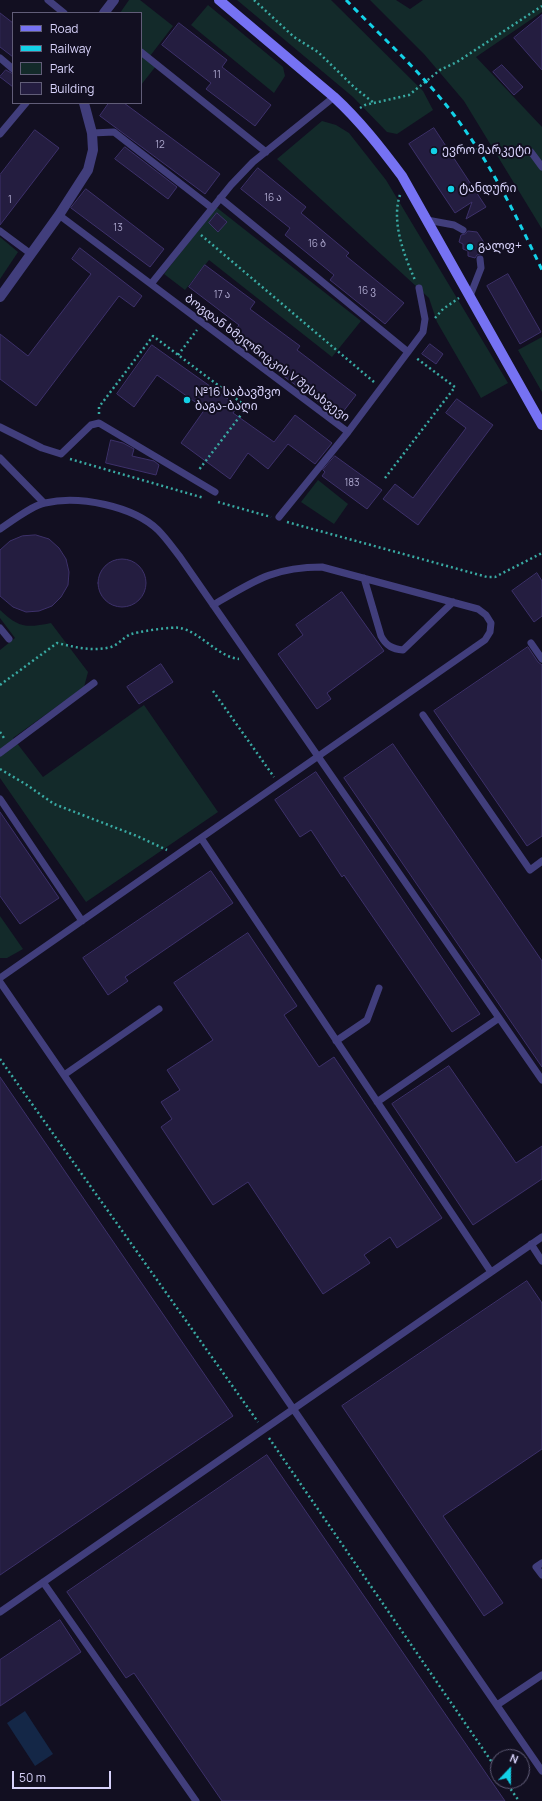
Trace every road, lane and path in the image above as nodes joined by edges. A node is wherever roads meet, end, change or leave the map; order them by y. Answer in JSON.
{"nodes":[{"id":1,"x":48,"y":0,"type":"edge"},
{"id":2,"x":114,"y":0,"type":"edge"},
{"id":3,"x":219,"y":0,"type":"edge"},
{"id":4,"x":254,"y":0,"type":"edge"},
{"id":5,"x":542,"y":6,"type":"edge"},
{"id":6,"x":63,"y":12,"type":"edge"},
{"id":7,"x":105,"y":12,"type":"edge"},
{"id":8,"x":142,"y":53,"type":"edge"},
{"id":9,"x":0,"y":58,"type":"edge"},
{"id":10,"x":12,"y":68,"type":"edge"},
{"id":11,"x":334,"y":97,"type":"junction"},
{"id":12,"x":374,"y":103,"type":"junction"},
{"id":13,"x":25,"y":104,"type":"edge"},
{"id":14,"x":84,"y":104,"type":"edge"},
{"id":15,"x":352,"y":113,"type":"junction"},
{"id":16,"x":92,"y":133,"type":"junction"},
{"id":17,"x":0,"y":134,"type":"edge"},
{"id":18,"x":266,"y":152,"type":"junction"},
{"id":19,"x":531,"y":152,"type":"dead end"},
{"id":20,"x":542,"y":167,"type":"edge"},
{"id":21,"x":405,"y":181,"type":"junction"},
{"id":22,"x":220,"y":198,"type":"junction"},
{"id":23,"x":212,"y":208,"type":"junction"},
{"id":24,"x":59,"y":215,"type":"junction"},
{"id":25,"x":427,"y":220,"type":"junction"},
{"id":26,"x":195,"y":229,"type":"junction"},
{"id":27,"x":463,"y":230,"type":"dead end"},
{"id":28,"x":0,"y":231,"type":"edge"},
{"id":29,"x":31,"y":254,"type":"junction"},
{"id":30,"x":480,"y":259,"type":"dead end"},
{"id":31,"x":150,"y":284,"type":"junction"},
{"id":32,"x":419,"y":288,"type":"joint"},
{"id":33,"x":469,"y":294,"type":"junction"},
{"id":34,"x":0,"y":297,"type":"edge"},
{"id":35,"x":202,"y":323,"type":"junction"},
{"id":36,"x":423,"y":332,"type":"junction"},
{"id":37,"x":408,"y":352,"type":"junction"},
{"id":38,"x":178,"y":355,"type":"junction"},
{"id":39,"x":381,"y":387,"type":"junction"},
{"id":40,"x":99,"y":423,"type":"junction"},
{"id":41,"x":542,"y":425,"type":"edge"},
{"id":42,"x":0,"y":427,"type":"edge"},
{"id":43,"x":348,"y":432,"type":"junction"},
{"id":44,"x":61,"y":454,"type":"junction"},
{"id":45,"x":0,"y":458,"type":"edge"},
{"id":46,"x":192,"y":478,"type":"junction"},
{"id":47,"x":385,"y":478,"type":"dead end"},
{"id":48,"x":215,"y":492,"type":"dead end"},
{"id":49,"x":210,"y":499,"type":"dead end"},
{"id":50,"x":217,"y":502,"type":"dead end"},
{"id":51,"x":44,"y":503,"type":"junction"},
{"id":52,"x":279,"y":518,"type":"joint"},
{"id":53,"x":286,"y":522,"type":"dead end"},
{"id":54,"x":0,"y":529,"type":"edge"},
{"id":55,"x":542,"y":553,"type":"edge"},
{"id":56,"x":364,"y":578,"type":"junction"},
{"id":57,"x":453,"y":602,"type":"junction"},
{"id":58,"x":213,"y":605,"type":"junction"},
{"id":59,"x":0,"y":628,"type":"edge"},
{"id":60,"x":9,"y":639,"type":"dead end"},
{"id":61,"x":531,"y":643,"type":"dead end"},
{"id":62,"x":542,"y":658,"type":"edge"},
{"id":63,"x":252,"y":660,"type":"junction"},
{"id":64,"x":94,"y":683,"type":"dead end"},
{"id":65,"x":0,"y":685,"type":"edge"},
{"id":66,"x":213,"y":691,"type":"dead end"},
{"id":67,"x":423,"y":715,"type":"dead end"},
{"id":68,"x":0,"y":753,"type":"edge"},
{"id":69,"x":318,"y":756,"type":"junction"},
{"id":70,"x":0,"y":769,"type":"edge"},
{"id":71,"x":279,"y":783,"type":"junction"},
{"id":72,"x":0,"y":799,"type":"edge"},
{"id":73,"x":201,"y":838,"type":"junction"},
{"id":74,"x":176,"y":855,"type":"junction"},
{"id":75,"x":542,"y":862,"type":"edge"},
{"id":76,"x":82,"y":921,"type":"junction"},
{"id":77,"x":0,"y":978,"type":"edge"},
{"id":78,"x":0,"y":982,"type":"edge"},
{"id":79,"x":380,"y":988,"type":"dead end"},
{"id":80,"x":159,"y":1009,"type":"dead end"},
{"id":81,"x":499,"y":1018,"type":"junction"},
{"id":82,"x":336,"y":1041,"type":"junction"},
{"id":83,"x":0,"y":1059,"type":"edge"},
{"id":84,"x":64,"y":1075,"type":"junction"},
{"id":85,"x":542,"y":1080,"type":"edge"},
{"id":86,"x":377,"y":1102,"type":"junction"},
{"id":87,"x":542,"y":1237,"type":"edge"},
{"id":88,"x":531,"y":1244,"type":"junction"},
{"id":89,"x":542,"y":1261,"type":"edge"},
{"id":90,"x":491,"y":1272,"type":"junction"},
{"id":91,"x":293,"y":1409,"type":"junction"},
{"id":92,"x":263,"y":1430,"type":"junction"},
{"id":93,"x":542,"y":1563,"type":"edge"},
{"id":94,"x":542,"y":1575,"type":"edge"},
{"id":95,"x":42,"y":1582,"type":"junction"},
{"id":96,"x":0,"y":1612,"type":"edge"},
{"id":97,"x":542,"y":1675,"type":"edge"},
{"id":98,"x":497,"y":1705,"type":"junction"},
{"id":99,"x":490,"y":1758,"type":"edge"},
{"id":100,"x":542,"y":1771,"type":"edge"},
{"id":101,"x":511,"y":1789,"type":"edge"},
{"id":102,"x":196,"y":1801,"type":"edge"},
{"id":103,"x":519,"y":1801,"type":"edge"}],
"edges":[{"from":1,"to":6,"type":"lane"},
{"from":2,"to":7,"type":"street"},
{"from":3,"to":11,"type":"main road"},
{"from":4,"to":12,"type":"path"},
{"from":5,"to":12,"type":"path"},
{"from":8,"to":18,"type":"lane"},
{"from":9,"to":10,"type":"lane"},
{"from":11,"to":15,"type":"main road"},
{"from":11,"to":18,"type":"lane"},
{"from":12,"to":15,"type":"path"},
{"from":13,"to":17,"type":"lane"},
{"from":14,"to":16,"type":"street"},
{"from":15,"to":21,"type":"main road"},
{"from":16,"to":23,"type":"lane"},
{"from":16,"to":24,"type":"street"},
{"from":18,"to":22,"type":"lane"},
{"from":19,"to":20,"type":"lane"},
{"from":21,"to":25,"type":"main road"},
{"from":21,"to":32,"type":"path"},
{"from":22,"to":23,"type":"lane"},
{"from":22,"to":37,"type":"lane"},
{"from":23,"to":26,"type":"lane"},
{"from":24,"to":29,"type":"street"},
{"from":24,"to":31,"type":"lane","name":"ბოგდან ხმელნიცკის V შესახვევი"},
{"from":25,"to":27,"type":"lane"},
{"from":25,"to":33,"type":"main road"},
{"from":26,"to":31,"type":"lane"},
{"from":26,"to":39,"type":"path"},
{"from":28,"to":29,"type":"lane"},
{"from":29,"to":34,"type":"street"},
{"from":30,"to":33,"type":"lane"},
{"from":31,"to":35,"type":"lane","name":"ბოგდან ხმელნიცკის V შესახვევი"},
{"from":32,"to":36,"type":"lane"},
{"from":33,"to":36,"type":"path"},
{"from":33,"to":41,"type":"main road"},
{"from":35,"to":38,"type":"path"},
{"from":35,"to":43,"type":"lane","name":"ბოგდან ხმელნიცკის V შესახვევი"},
{"from":36,"to":37,"type":"lane","name":"ბოგდან ხმელნიცკის V შესახვევი"},
{"from":37,"to":39,"type":"lane","name":"ბოგდან ხმელნიცკის V შესახვევი"},
{"from":37,"to":47,"type":"path"},
{"from":38,"to":40,"type":"path"},
{"from":38,"to":46,"type":"path"},
{"from":39,"to":43,"type":"lane","name":"ბოგდან ხმელნიცკის V შესახვევი"},
{"from":40,"to":44,"type":"lane"},
{"from":40,"to":46,"type":"lane"},
{"from":42,"to":44,"type":"lane"},
{"from":43,"to":52,"type":"lane"},
{"from":44,"to":49,"type":"path"},
{"from":45,"to":51,"type":"lane"},
{"from":46,"to":48,"type":"lane"},
{"from":50,"to":52,"type":"path"},
{"from":51,"to":54,"type":"lane"},
{"from":51,"to":58,"type":"lane"},
{"from":53,"to":55,"type":"path"},
{"from":56,"to":57,"type":"lane"},
{"from":56,"to":57,"type":"lane"},
{"from":56,"to":58,"type":"lane"},
{"from":57,"to":69,"type":"lane"},
{"from":58,"to":63,"type":"lane"},
{"from":59,"to":60,"type":"lane"},
{"from":61,"to":62,"type":"lane"},
{"from":63,"to":65,"type":"path"},
{"from":63,"to":69,"type":"lane"},
{"from":64,"to":68,"type":"lane"},
{"from":66,"to":71,"type":"path"},
{"from":67,"to":75,"type":"lane"},
{"from":69,"to":71,"type":"lane"},
{"from":69,"to":81,"type":"lane"},
{"from":70,"to":74,"type":"path"},
{"from":71,"to":73,"type":"lane"},
{"from":72,"to":76,"type":"lane"},
{"from":73,"to":74,"type":"lane"},
{"from":73,"to":82,"type":"lane"},
{"from":74,"to":76,"type":"lane"},
{"from":76,"to":77,"type":"lane"},
{"from":78,"to":84,"type":"lane"},
{"from":79,"to":82,"type":"lane"},
{"from":80,"to":84,"type":"lane"},
{"from":81,"to":85,"type":"lane"},
{"from":81,"to":86,"type":"lane"},
{"from":82,"to":86,"type":"lane"},
{"from":83,"to":92,"type":"path"},
{"from":84,"to":91,"type":"lane"},
{"from":86,"to":90,"type":"lane"},
{"from":87,"to":88,"type":"lane"},
{"from":88,"to":89,"type":"lane"},
{"from":88,"to":90,"type":"lane"},
{"from":90,"to":91,"type":"lane"},
{"from":91,"to":92,"type":"lane"},
{"from":91,"to":98,"type":"lane"},
{"from":92,"to":95,"type":"lane"},
{"from":92,"to":99,"type":"path"},
{"from":93,"to":94,"type":"lane"},
{"from":95,"to":96,"type":"lane"},
{"from":95,"to":102,"type":"lane"},
{"from":97,"to":98,"type":"lane"},
{"from":98,"to":100,"type":"lane"},
{"from":101,"to":103,"type":"path"}]}
